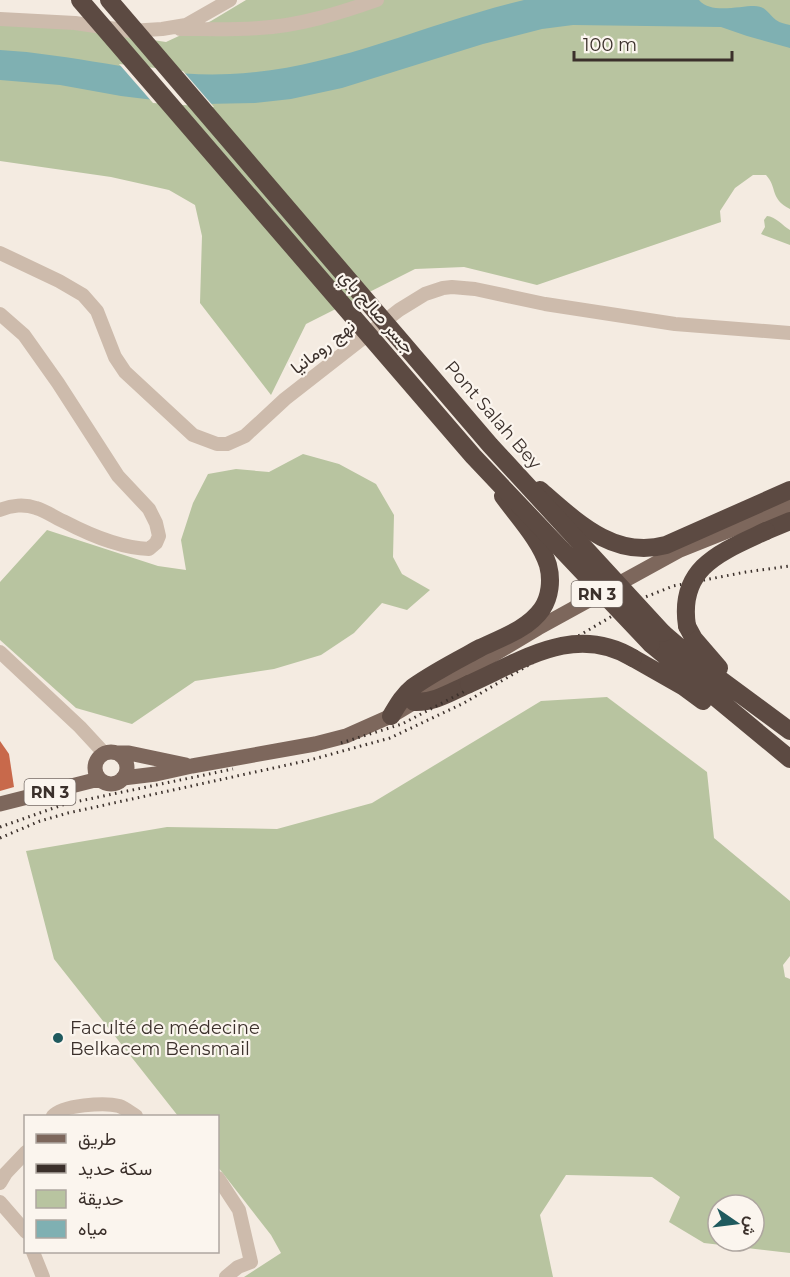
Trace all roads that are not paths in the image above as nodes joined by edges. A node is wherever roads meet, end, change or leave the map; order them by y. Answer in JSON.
{"nodes":[{"id":1,"x":80,"y":0,"type":"edge"},
{"id":2,"x":110,"y":0,"type":"edge"},
{"id":3,"x":230,"y":0,"type":"edge"},
{"id":4,"x":377,"y":0,"type":"edge"},
{"id":5,"x":0,"y":19,"type":"edge"},
{"id":6,"x":162,"y":29,"type":"junction"},
{"id":7,"x":0,"y":253,"type":"edge"},
{"id":8,"x":0,"y":314,"type":"edge"},
{"id":9,"x":790,"y":333,"type":"edge"},
{"id":10,"x":490,"y":445,"type":"junction"},
{"id":11,"x":473,"y":456,"type":"junction"},
{"id":12,"x":790,"y":490,"type":"edge"},
{"id":13,"x":790,"y":506,"type":"edge"},
{"id":14,"x":0,"y":510,"type":"edge"},
{"id":15,"x":790,"y":521,"type":"edge"},
{"id":16,"x":657,"y":638,"type":"junction"},
{"id":17,"x":0,"y":651,"type":"edge"},
{"id":18,"x":414,"y":702,"type":"junction"},
{"id":19,"x":391,"y":716,"type":"junction"},
{"id":20,"x":790,"y":730,"type":"edge"},
{"id":21,"x":111,"y":753,"type":"junction"},
{"id":22,"x":787,"y":757,"type":"edge"},
{"id":23,"x":192,"y":766,"type":"junction"},
{"id":24,"x":123,"y":778,"type":"junction"},
{"id":25,"x":99,"y":779,"type":"junction"},
{"id":26,"x":0,"y":804,"type":"edge"},
{"id":27,"x":54,"y":1115,"type":"edge"},
{"id":28,"x":134,"y":1115,"type":"edge"},
{"id":29,"x":24,"y":1154,"type":"edge"},
{"id":30,"x":2,"y":1174,"type":"edge"},
{"id":31,"x":219,"y":1180,"type":"edge"},
{"id":32,"x":0,"y":1202,"type":"edge"},
{"id":33,"x":24,"y":1230,"type":"edge"},
{"id":34,"x":34,"y":1253,"type":"edge"},
{"id":35,"x":43,"y":1277,"type":"edge"},
{"id":36,"x":226,"y":1277,"type":"edge"}],
"edges":[{"from":1,"to":11,"type":"highway","name":"جسر صالح باي","bridge":true},
{"from":2,"to":10,"type":"highway","name":"Pont Salah Bey","bridge":true},
{"from":3,"to":6,"type":"street"},
{"from":4,"to":6,"type":"street"},
{"from":5,"to":6,"type":"street"},
{"from":7,"to":9,"type":"street","name":"نهج رومانيا"},
{"from":8,"to":14,"type":"street"},
{"from":10,"to":12,"type":"highway","bridge":true},
{"from":10,"to":16,"type":"highway","name":"Pont Salah Bey","bridge":true},
{"from":11,"to":16,"type":"highway","name":"جسر صالح باي","bridge":true},
{"from":11,"to":19,"type":"highway","bridge":true},
{"from":13,"to":18,"type":"main road","number":"RN 3"},
{"from":15,"to":20,"type":"highway","bridge":true},
{"from":16,"to":20,"type":"highway"},
{"from":16,"to":22,"type":"highway"},
{"from":17,"to":21,"type":"street"},
{"from":18,"to":19,"type":"main road","number":"RN 3"},
{"from":18,"to":22,"type":"highway","bridge":true},
{"from":19,"to":23,"type":"main road","number":"RN 3"},
{"from":21,"to":23,"type":"main road","number":"RN 3"},
{"from":21,"to":24,"type":"main road"},
{"from":21,"to":25,"type":"main road"},
{"from":23,"to":24,"type":"main road","number":"RN 3"},
{"from":24,"to":25,"type":"main road"},
{"from":25,"to":26,"type":"main road","number":"RN 3"},
{"from":27,"to":28,"type":"street"},
{"from":29,"to":30,"type":"street"},
{"from":31,"to":36,"type":"street"},
{"from":32,"to":33,"type":"street"},
{"from":34,"to":35,"type":"street"}]}
